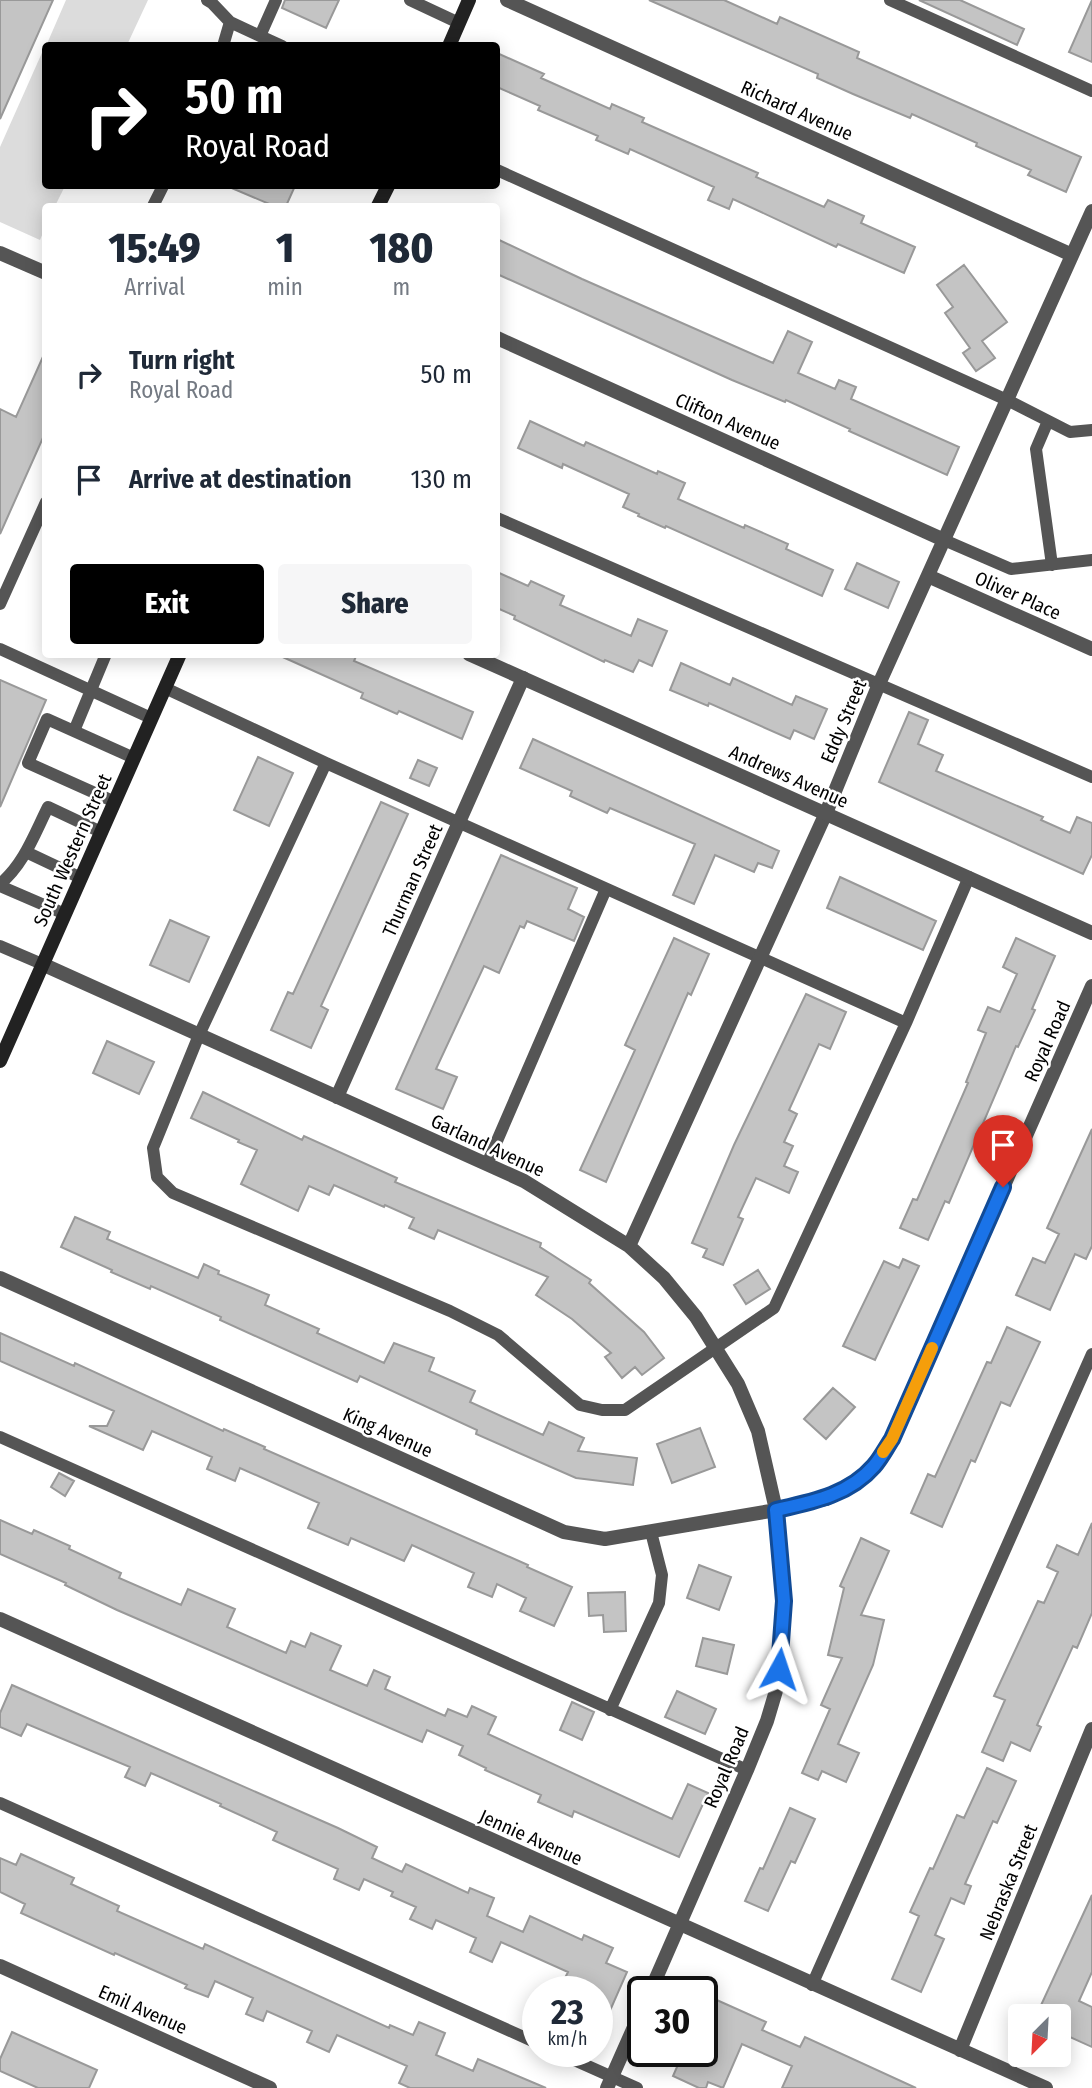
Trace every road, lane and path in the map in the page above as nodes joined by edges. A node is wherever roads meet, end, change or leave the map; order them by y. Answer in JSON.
{"nodes":[{"id":1,"x":207,"y":0,"type":"edge"},
{"id":2,"x":276,"y":0,"type":"edge"},
{"id":3,"x":410,"y":0,"type":"edge"},
{"id":4,"x":469,"y":0,"type":"edge"},
{"id":5,"x":507,"y":0,"type":"edge"},
{"id":6,"x":890,"y":0,"type":"edge"},
{"id":7,"x":230,"y":22,"type":"junction"},
{"id":8,"x":459,"y":23,"type":"junction"},
{"id":9,"x":260,"y":36,"type":"junction"},
{"id":10,"x":224,"y":42,"type":"edge"},
{"id":11,"x":273,"y":42,"type":"edge"},
{"id":12,"x":451,"y":42,"type":"edge"},
{"id":13,"x":1092,"y":91,"type":"edge"},
{"id":14,"x":500,"y":171,"type":"edge"},
{"id":15,"x":1092,"y":211,"type":"edge"},
{"id":16,"x":0,"y":253,"type":"edge"},
{"id":17,"x":1072,"y":255,"type":"junction"},
{"id":18,"x":42,"y":271,"type":"edge"},
{"id":19,"x":500,"y":339,"type":"edge"},
{"id":20,"x":1007,"y":400,"type":"junction"},
{"id":21,"x":1048,"y":421,"type":"junction"},
{"id":22,"x":1092,"y":430,"type":"edge"},
{"id":23,"x":42,"y":511,"type":"edge"},
{"id":24,"x":500,"y":519,"type":"edge"},
{"id":25,"x":944,"y":540,"type":"junction"},
{"id":26,"x":1092,"y":560,"type":"edge"},
{"id":27,"x":1052,"y":565,"type":"junction"},
{"id":28,"x":928,"y":576,"type":"junction"},
{"id":29,"x":0,"y":604,"type":"edge"},
{"id":30,"x":0,"y":649,"type":"edge"},
{"id":31,"x":1092,"y":649,"type":"edge"},
{"id":32,"x":104,"y":658,"type":"edge"},
{"id":33,"x":175,"y":658,"type":"edge"},
{"id":34,"x":479,"y":658,"type":"edge"},
{"id":35,"x":523,"y":678,"type":"junction"},
{"id":36,"x":879,"y":684,"type":"junction"},
{"id":37,"x":165,"y":688,"type":"junction"},
{"id":38,"x":91,"y":691,"type":"junction"},
{"id":39,"x":151,"y":718,"type":"junction"},
{"id":40,"x":74,"y":731,"type":"junction"},
{"id":41,"x":134,"y":758,"type":"junction"},
{"id":42,"x":326,"y":763,"type":"junction"},
{"id":43,"x":1092,"y":777,"type":"edge"},
{"id":44,"x":115,"y":802,"type":"junction"},
{"id":45,"x":826,"y":813,"type":"junction"},
{"id":46,"x":460,"y":821,"type":"junction"},
{"id":47,"x":101,"y":832,"type":"junction"},
{"id":48,"x":26,"y":852,"type":"junction"},
{"id":49,"x":969,"y":877,"type":"junction"},
{"id":50,"x":81,"y":878,"type":"junction"},
{"id":51,"x":0,"y":885,"type":"edge"},
{"id":52,"x":606,"y":889,"type":"junction"},
{"id":53,"x":65,"y":914,"type":"junction"},
{"id":54,"x":1092,"y":933,"type":"edge"},
{"id":55,"x":0,"y":946,"type":"edge"},
{"id":56,"x":761,"y":956,"type":"junction"},
{"id":57,"x":42,"y":964,"type":"junction"},
{"id":58,"x":1092,"y":986,"type":"edge"},
{"id":59,"x":906,"y":1023,"type":"junction"},
{"id":60,"x":199,"y":1035,"type":"junction"},
{"id":61,"x":0,"y":1061,"type":"edge"},
{"id":62,"x":337,"y":1097,"type":"junction"},
{"id":63,"x":487,"y":1164,"type":"junction"},
{"id":64,"x":629,"y":1246,"type":"junction"},
{"id":65,"x":0,"y":1278,"type":"edge"},
{"id":66,"x":716,"y":1348,"type":"junction"},
{"id":67,"x":1092,"y":1354,"type":"edge"},
{"id":68,"x":0,"y":1437,"type":"edge"},
{"id":69,"x":776,"y":1510,"type":"junction"},
{"id":70,"x":650,"y":1532,"type":"junction"},
{"id":71,"x":0,"y":1619,"type":"edge"},
{"id":72,"x":610,"y":1710,"type":"junction"},
{"id":73,"x":1092,"y":1729,"type":"edge"},
{"id":74,"x":747,"y":1770,"type":"junction"},
{"id":75,"x":0,"y":1803,"type":"edge"},
{"id":76,"x":680,"y":1924,"type":"junction"},
{"id":77,"x":0,"y":1966,"type":"edge"},
{"id":78,"x":657,"y":1976,"type":"edge"},
{"id":79,"x":812,"y":1984,"type":"junction"},
{"id":80,"x":522,"y":2036,"type":"edge"},
{"id":81,"x":627,"y":2042,"type":"edge"},
{"id":82,"x":960,"y":2050,"type":"junction"},
{"id":83,"x":582,"y":2067,"type":"edge"},
{"id":84,"x":609,"y":2082,"type":"edge"},
{"id":85,"x":270,"y":2088,"type":"edge"},
{"id":86,"x":637,"y":2088,"type":"edge"},
{"id":87,"x":1046,"y":2088,"type":"edge"}],
"edges":[{"from":1,"to":7,"type":"lane"},
{"from":2,"to":9,"type":"lane"},
{"from":3,"to":8,"type":"lane"},
{"from":4,"to":8,"type":"main road"},
{"from":5,"to":17,"type":"street","name":"Richard Avenue"},
{"from":6,"to":13,"type":"lane"},
{"from":7,"to":9,"type":"lane"},
{"from":7,"to":10,"type":"lane"},
{"from":8,"to":12,"type":"main road"},
{"from":9,"to":11,"type":"lane"},
{"from":14,"to":20,"type":"lane"},
{"from":15,"to":17,"type":"street","name":"Eddy Street"},
{"from":16,"to":18,"type":"street"},
{"from":17,"to":20,"type":"street","name":"Eddy Street"},
{"from":19,"to":25,"type":"street","name":"Clifton Avenue"},
{"from":20,"to":21,"type":"lane"},
{"from":20,"to":25,"type":"street","name":"Eddy Street"},
{"from":21,"to":22,"type":"lane"},
{"from":21,"to":27,"type":"lane"},
{"from":23,"to":29,"type":"lane"},
{"from":24,"to":36,"type":"lane"},
{"from":25,"to":27,"type":"lane"},
{"from":25,"to":28,"type":"street","name":"Eddy Street"},
{"from":26,"to":27,"type":"lane"},
{"from":28,"to":31,"type":"street","name":"Oliver Place"},
{"from":28,"to":36,"type":"street","name":"Eddy Street"},
{"from":30,"to":38,"type":"lane"},
{"from":32,"to":38,"type":"lane"},
{"from":33,"to":37,"type":"main road","name":"South Western Street"},
{"from":34,"to":35,"type":"street","name":"Andrews Avenue"},
{"from":35,"to":45,"type":"street","name":"Andrews Avenue"},
{"from":35,"to":46,"type":"street","name":"Thurman Street"},
{"from":36,"to":43,"type":"lane"},
{"from":36,"to":45,"type":"street","name":"Eddy Street"},
{"from":37,"to":39,"type":"main road","name":"South Western Street"},
{"from":37,"to":42,"type":"lane"},
{"from":38,"to":39,"type":"lane"},
{"from":38,"to":40,"type":"lane"},
{"from":39,"to":41,"type":"main road","name":"South Western Street"},
{"from":40,"to":41,"type":"lane"},
{"from":40,"to":44,"type":"lane"},
{"from":41,"to":44,"type":"main road","name":"South Western Street"},
{"from":42,"to":46,"type":"lane"},
{"from":42,"to":60,"type":"lane"},
{"from":44,"to":47,"type":"main road","name":"South Western Street"},
{"from":45,"to":49,"type":"street","name":"Andrews Avenue"},
{"from":45,"to":56,"type":"street","name":"Eddy Street"},
{"from":46,"to":52,"type":"lane"},
{"from":46,"to":62,"type":"street","name":"Thurman Street"},
{"from":47,"to":48,"type":"lane"},
{"from":47,"to":50,"type":"main road","name":"South Western Street"},
{"from":48,"to":50,"type":"lane"},
{"from":48,"to":51,"type":"lane"},
{"from":49,"to":54,"type":"street","name":"Andrews Avenue"},
{"from":49,"to":59,"type":"lane"},
{"from":50,"to":53,"type":"main road","name":"South Western Street"},
{"from":51,"to":53,"type":"lane"},
{"from":52,"to":56,"type":"lane"},
{"from":52,"to":63,"type":"lane"},
{"from":53,"to":57,"type":"main road","name":"South Western Street"},
{"from":55,"to":57,"type":"lane"},
{"from":56,"to":59,"type":"lane"},
{"from":56,"to":64,"type":"street","name":"Eddy Street"},
{"from":57,"to":60,"type":"street","name":"Garland Avenue"},
{"from":57,"to":61,"type":"main road","name":"South Western Street"},
{"from":58,"to":69,"type":"street","name":"Royal Road"},
{"from":59,"to":66,"type":"lane"},
{"from":60,"to":62,"type":"street","name":"Garland Avenue"},
{"from":60,"to":66,"type":"lane"},
{"from":62,"to":63,"type":"street","name":"Garland Avenue"},
{"from":63,"to":64,"type":"street","name":"Garland Avenue"},
{"from":64,"to":66,"type":"street","name":"Garland Avenue"},
{"from":65,"to":70,"type":"street","name":"King Avenue"},
{"from":66,"to":69,"type":"street","name":"Garland Avenue"},
{"from":67,"to":79,"type":"lane"},
{"from":68,"to":72,"type":"lane"},
{"from":69,"to":70,"type":"street","name":"King Avenue"},
{"from":69,"to":74,"type":"street","name":"Royal Road"},
{"from":70,"to":72,"type":"lane"},
{"from":71,"to":76,"type":"street","name":"Jennie Avenue"},
{"from":72,"to":74,"type":"lane"},
{"from":73,"to":82,"type":"street","name":"Nebraska Street"},
{"from":74,"to":76,"type":"street","name":"Royal Road"},
{"from":75,"to":80,"type":"lane"},
{"from":76,"to":78,"type":"street","name":"Royal Road"},
{"from":76,"to":79,"type":"street","name":"Jennie Avenue"},
{"from":77,"to":85,"type":"street","name":"Emil Avenue"},
{"from":79,"to":82,"type":"street","name":"Jennie Avenue"},
{"from":81,"to":84,"type":"street"},
{"from":82,"to":87,"type":"street","name":"Jennie Avenue"},
{"from":83,"to":84,"type":"lane"},
{"from":84,"to":86,"type":"lane"}]}
